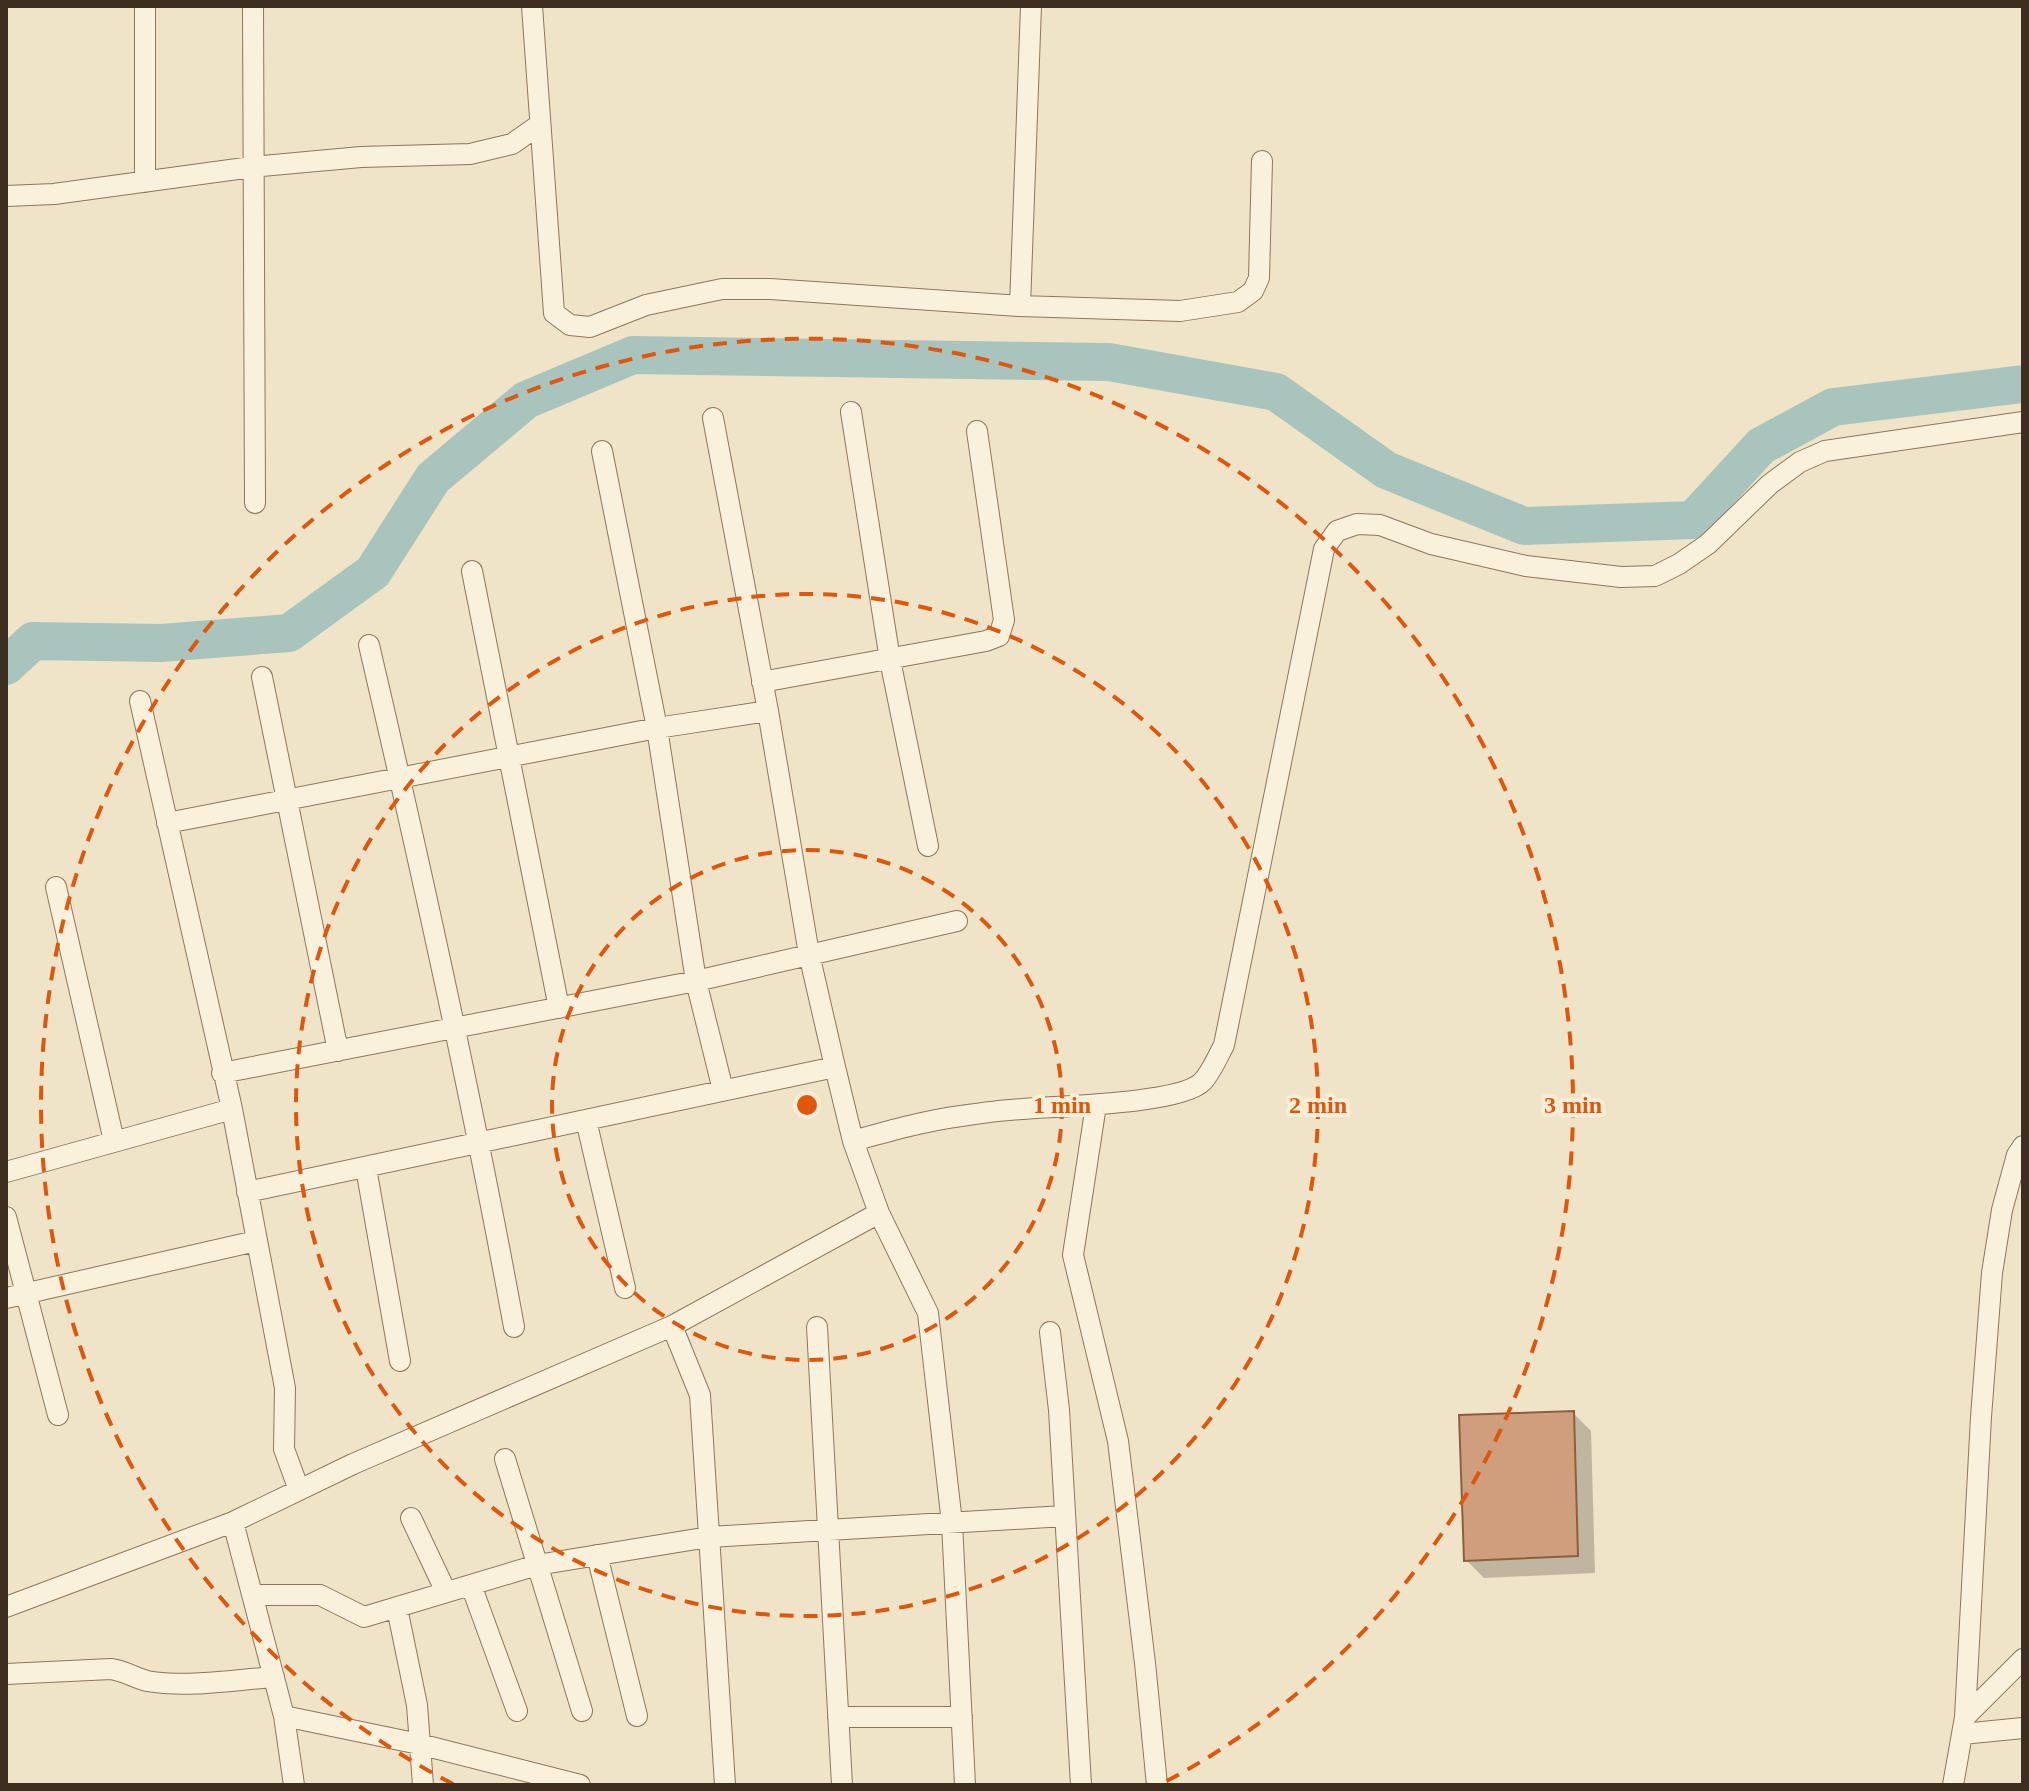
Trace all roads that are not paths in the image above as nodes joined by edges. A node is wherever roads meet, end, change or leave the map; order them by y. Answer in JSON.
{"nodes":[{"id":1,"x":145,"y":6,"type":"edge"},
{"id":2,"x":253,"y":6,"type":"edge"},
{"id":3,"x":532,"y":6,"type":"edge"},
{"id":4,"x":1031,"y":6,"type":"edge"},
{"id":5,"x":539,"y":125,"type":"junction"},
{"id":6,"x":1262,"y":161,"type":"dead end"},
{"id":7,"x":252,"y":167,"type":"junction"},
{"id":8,"x":145,"y":182,"type":"junction"},
{"id":9,"x":6,"y":196,"type":"edge"},
{"id":10,"x":1020,"y":306,"type":"junction"},
{"id":11,"x":851,"y":412,"type":"dead end"},
{"id":12,"x":713,"y":418,"type":"dead end"},
{"id":13,"x":2023,"y":422,"type":"edge"},
{"id":14,"x":977,"y":431,"type":"dead end"},
{"id":15,"x":602,"y":451,"type":"dead end"},
{"id":16,"x":255,"y":503,"type":"dead end"},
{"id":17,"x":472,"y":571,"type":"dead end"},
{"id":18,"x":369,"y":645,"type":"dead end"},
{"id":19,"x":890,"y":660,"type":"junction"},
{"id":20,"x":262,"y":677,"type":"dead end"},
{"id":21,"x":762,"y":682,"type":"junction"},
{"id":22,"x":140,"y":701,"type":"dead end"},
{"id":23,"x":768,"y":711,"type":"junction"},
{"id":24,"x":657,"y":728,"type":"junction"},
{"id":25,"x":510,"y":755,"type":"junction"},
{"id":26,"x":400,"y":776,"type":"junction"},
{"id":27,"x":287,"y":799,"type":"junction"},
{"id":28,"x":167,"y":823,"type":"junction"},
{"id":29,"x":928,"y":846,"type":"dead end"},
{"id":30,"x":56,"y":887,"type":"dead end"},
{"id":31,"x":957,"y":921,"type":"dead end"},
{"id":32,"x":809,"y":954,"type":"junction"},
{"id":33,"x":696,"y":981,"type":"junction"},
{"id":34,"x":559,"y":1008,"type":"junction"},
{"id":35,"x":456,"y":1027,"type":"junction"},
{"id":36,"x":338,"y":1051,"type":"junction"},
{"id":37,"x":835,"y":1067,"type":"junction"},
{"id":38,"x":222,"y":1073,"type":"junction"},
{"id":39,"x":723,"y":1090,"type":"junction"},
{"id":40,"x":1096,"y":1105,"type":"junction"},
{"id":41,"x":232,"y":1109,"type":"junction"},
{"id":42,"x":586,"y":1120,"type":"junction"},
{"id":43,"x":114,"y":1141,"type":"junction"},
{"id":44,"x":853,"y":1141,"type":"junction"},
{"id":45,"x":481,"y":1143,"type":"junction"},
{"id":46,"x":2023,"y":1146,"type":"edge"},
{"id":47,"x":366,"y":1168,"type":"junction"},
{"id":48,"x":6,"y":1172,"type":"edge"},
{"id":49,"x":2023,"y":1186,"type":"edge"},
{"id":50,"x":247,"y":1192,"type":"junction"},
{"id":51,"x":2002,"y":1210,"type":"junction"},
{"id":52,"x":879,"y":1213,"type":"junction"},
{"id":53,"x":6,"y":1217,"type":"edge"},
{"id":54,"x":256,"y":1241,"type":"junction"},
{"id":55,"x":625,"y":1288,"type":"dead end"},
{"id":56,"x":16,"y":1295,"type":"edge"},
{"id":57,"x":672,"y":1326,"type":"junction"},
{"id":58,"x":514,"y":1327,"type":"dead end"},
{"id":59,"x":817,"y":1327,"type":"dead end"},
{"id":60,"x":1050,"y":1332,"type":"dead end"},
{"id":61,"x":400,"y":1361,"type":"dead end"},
{"id":62,"x":58,"y":1415,"type":"dead end"},
{"id":63,"x":505,"y":1459,"type":"dead end"},
{"id":64,"x":299,"y":1490,"type":"junction"},
{"id":65,"x":1065,"y":1516,"type":"junction"},
{"id":66,"x":411,"y":1518,"type":"dead end"},
{"id":67,"x":233,"y":1522,"type":"junction"},
{"id":68,"x":952,"y":1523,"type":"junction"},
{"id":69,"x":827,"y":1530,"type":"junction"},
{"id":70,"x":709,"y":1537,"type":"junction"},
{"id":71,"x":597,"y":1555,"type":"junction"},
{"id":72,"x":537,"y":1565,"type":"junction"},
{"id":73,"x":471,"y":1585,"type":"junction"},
{"id":74,"x":446,"y":1592,"type":"junction"},
{"id":75,"x":253,"y":1595,"type":"junction"},
{"id":76,"x":6,"y":1607,"type":"edge"},
{"id":77,"x":397,"y":1608,"type":"junction"},
{"id":78,"x":2023,"y":1659,"type":"edge"},
{"id":79,"x":6,"y":1674,"type":"edge"},
{"id":80,"x":274,"y":1677,"type":"junction"},
{"id":81,"x":517,"y":1711,"type":"dead end"},
{"id":82,"x":582,"y":1711,"type":"dead end"},
{"id":83,"x":284,"y":1716,"type":"junction"},
{"id":84,"x":637,"y":1716,"type":"dead end"},
{"id":85,"x":838,"y":1717,"type":"junction"},
{"id":86,"x":962,"y":1717,"type":"junction"},
{"id":87,"x":1963,"y":1725,"type":"junction"},
{"id":88,"x":2023,"y":1728,"type":"edge"},
{"id":89,"x":419,"y":1744,"type":"junction"},
{"id":90,"x":550,"y":1781,"type":"edge"},
{"id":91,"x":294,"y":1785,"type":"edge"},
{"id":92,"x":423,"y":1785,"type":"edge"},
{"id":93,"x":580,"y":1785,"type":"edge"},
{"id":94,"x":725,"y":1785,"type":"edge"},
{"id":95,"x":842,"y":1785,"type":"edge"},
{"id":96,"x":965,"y":1785,"type":"edge"},
{"id":97,"x":1081,"y":1785,"type":"edge"},
{"id":98,"x":1157,"y":1785,"type":"edge"},
{"id":99,"x":1953,"y":1785,"type":"edge"}],
"edges":[{"from":1,"to":8,"type":"street"},
{"from":2,"to":7,"type":"street"},
{"from":3,"to":5,"type":"street"},
{"from":4,"to":10,"type":"street"},
{"from":5,"to":7,"type":"street"},
{"from":5,"to":10,"type":"street"},
{"from":6,"to":10,"type":"street"},
{"from":7,"to":8,"type":"street"},
{"from":7,"to":16,"type":"street"},
{"from":8,"to":9,"type":"street"},
{"from":11,"to":19,"type":"street"},
{"from":12,"to":21,"type":"street"},
{"from":13,"to":40,"type":"street"},
{"from":14,"to":19,"type":"street"},
{"from":15,"to":24,"type":"street"},
{"from":17,"to":25,"type":"street"},
{"from":18,"to":26,"type":"street"},
{"from":19,"to":21,"type":"street"},
{"from":19,"to":29,"type":"street"},
{"from":20,"to":27,"type":"street"},
{"from":21,"to":23,"type":"street"},
{"from":22,"to":28,"type":"street"},
{"from":23,"to":24,"type":"street"},
{"from":23,"to":32,"type":"street"},
{"from":24,"to":25,"type":"street"},
{"from":24,"to":33,"type":"street"},
{"from":25,"to":26,"type":"street"},
{"from":25,"to":34,"type":"street"},
{"from":26,"to":27,"type":"street"},
{"from":26,"to":35,"type":"street"},
{"from":27,"to":28,"type":"street"},
{"from":27,"to":36,"type":"street"},
{"from":28,"to":38,"type":"street"},
{"from":30,"to":43,"type":"street"},
{"from":31,"to":32,"type":"street"},
{"from":32,"to":33,"type":"street"},
{"from":32,"to":37,"type":"street"},
{"from":33,"to":34,"type":"street"},
{"from":33,"to":39,"type":"street"},
{"from":34,"to":35,"type":"street"},
{"from":35,"to":36,"type":"street"},
{"from":35,"to":45,"type":"street"},
{"from":36,"to":38,"type":"street"},
{"from":37,"to":39,"type":"street"},
{"from":37,"to":44,"type":"street"},
{"from":38,"to":41,"type":"street"},
{"from":39,"to":42,"type":"street"},
{"from":40,"to":44,"type":"street"},
{"from":40,"to":98,"type":"street"},
{"from":41,"to":43,"type":"street"},
{"from":41,"to":50,"type":"street"},
{"from":42,"to":45,"type":"street"},
{"from":42,"to":55,"type":"street"},
{"from":43,"to":48,"type":"street"},
{"from":44,"to":52,"type":"street"},
{"from":45,"to":47,"type":"street"},
{"from":45,"to":58,"type":"street"},
{"from":46,"to":51,"type":"street"},
{"from":47,"to":50,"type":"street"},
{"from":47,"to":61,"type":"street"},
{"from":49,"to":51,"type":"street"},
{"from":50,"to":54,"type":"street"},
{"from":51,"to":87,"type":"street"},
{"from":52,"to":57,"type":"street"},
{"from":52,"to":68,"type":"street"},
{"from":53,"to":56,"type":"street"},
{"from":54,"to":56,"type":"street"},
{"from":54,"to":64,"type":"street"},
{"from":56,"to":62,"type":"street"},
{"from":57,"to":64,"type":"street"},
{"from":57,"to":70,"type":"street"},
{"from":59,"to":69,"type":"street"},
{"from":60,"to":65,"type":"street"},
{"from":63,"to":72,"type":"street"},
{"from":64,"to":67,"type":"street"},
{"from":65,"to":68,"type":"street"},
{"from":65,"to":97,"type":"street"},
{"from":66,"to":74,"type":"street"},
{"from":67,"to":75,"type":"street"},
{"from":67,"to":76,"type":"street"},
{"from":68,"to":69,"type":"street"},
{"from":68,"to":86,"type":"street"},
{"from":69,"to":70,"type":"street"},
{"from":69,"to":85,"type":"street"},
{"from":70,"to":71,"type":"street"},
{"from":70,"to":94,"type":"street"},
{"from":71,"to":72,"type":"street"},
{"from":71,"to":84,"type":"street"},
{"from":72,"to":73,"type":"street"},
{"from":72,"to":82,"type":"street"},
{"from":73,"to":74,"type":"street"},
{"from":73,"to":81,"type":"street"},
{"from":74,"to":77,"type":"street"},
{"from":75,"to":77,"type":"street"},
{"from":75,"to":80,"type":"street"},
{"from":77,"to":89,"type":"street"},
{"from":78,"to":87,"type":"street"},
{"from":79,"to":80,"type":"street"},
{"from":80,"to":83,"type":"street"},
{"from":83,"to":89,"type":"street"},
{"from":83,"to":91,"type":"street"},
{"from":85,"to":86,"type":"street"},
{"from":85,"to":95,"type":"street"},
{"from":86,"to":96,"type":"street"},
{"from":87,"to":88,"type":"street"},
{"from":87,"to":99,"type":"street"},
{"from":89,"to":90,"type":"street"},
{"from":89,"to":92,"type":"street"},
{"from":90,"to":93,"type":"street"}]}
